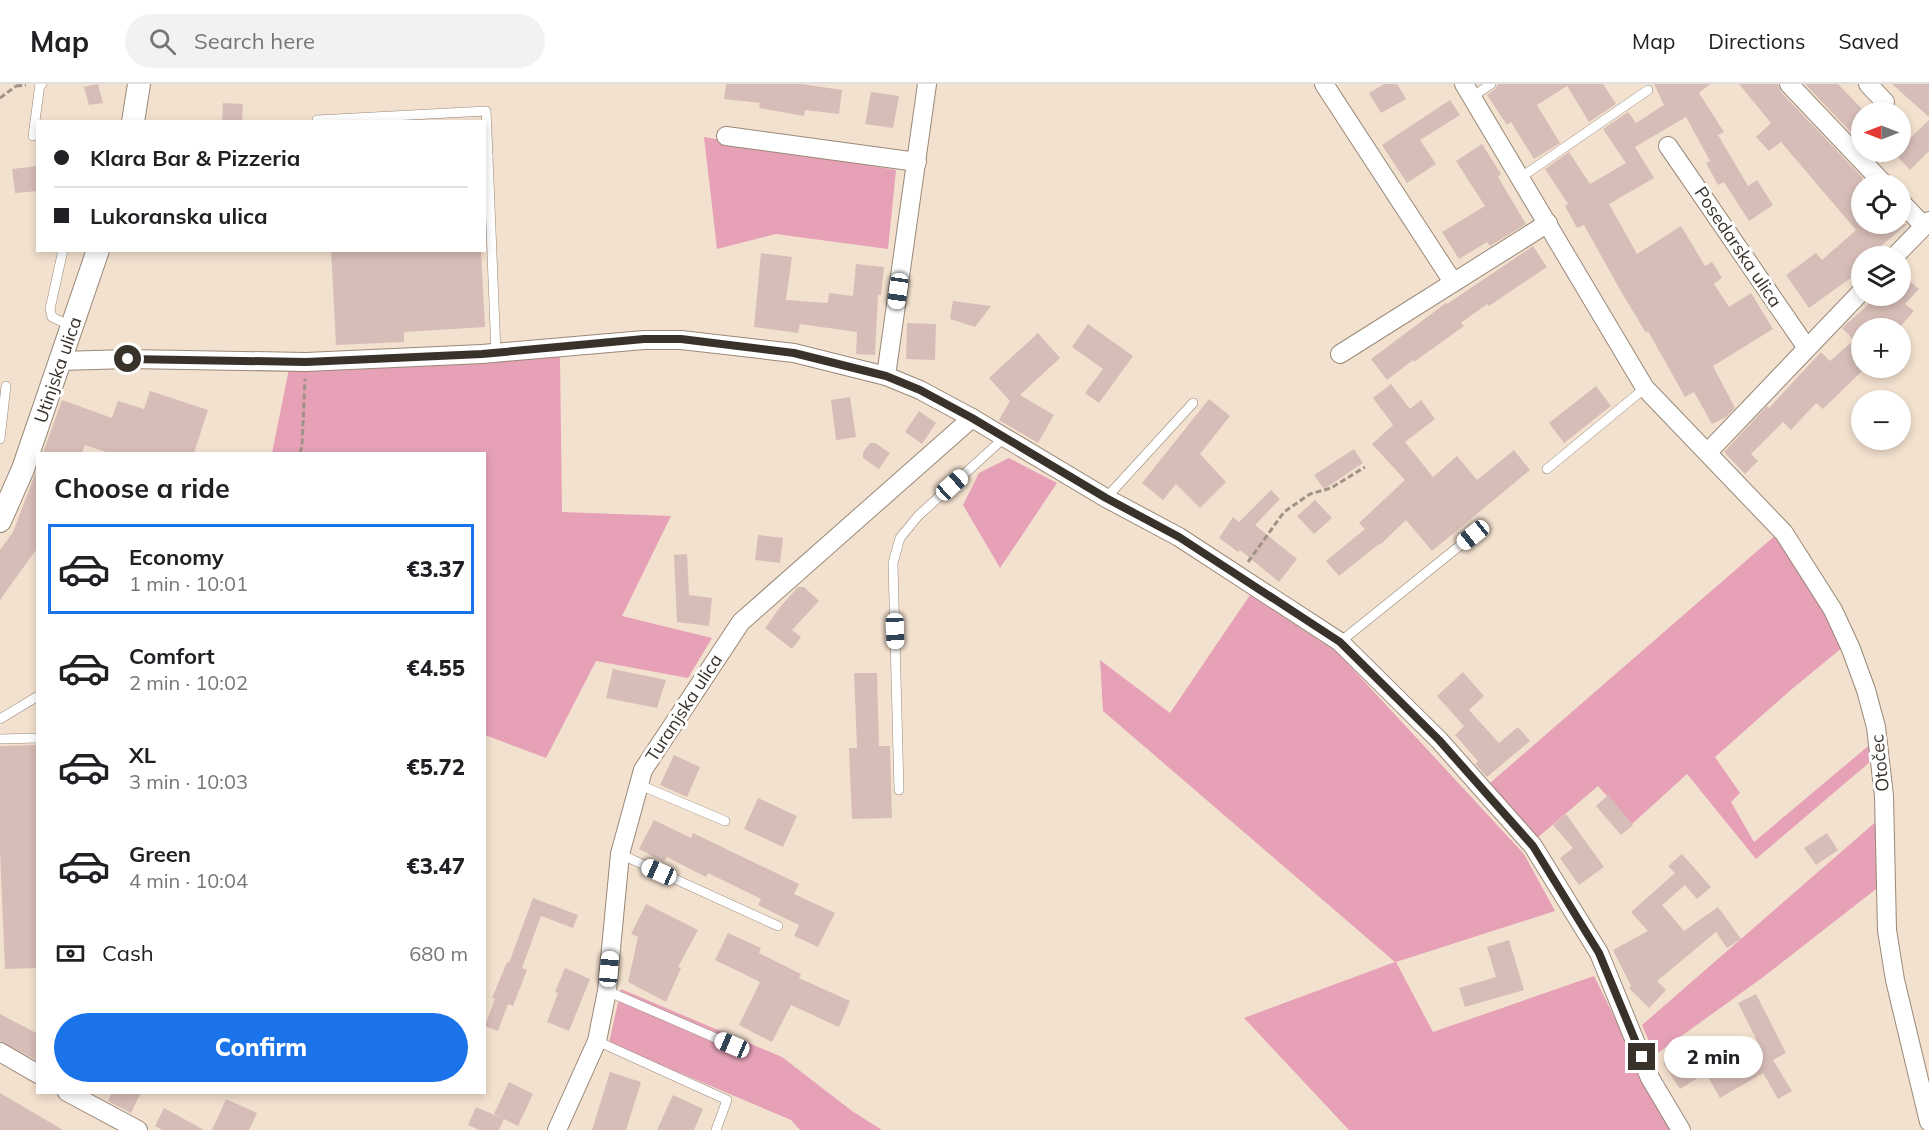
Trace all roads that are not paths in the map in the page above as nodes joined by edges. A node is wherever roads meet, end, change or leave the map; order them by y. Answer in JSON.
{"nodes":[{"id":1,"x":42,"y":84,"type":"edge"},
{"id":2,"x":139,"y":84,"type":"edge"},
{"id":3,"x":927,"y":84,"type":"edge"},
{"id":4,"x":1324,"y":84,"type":"edge"},
{"id":5,"x":1491,"y":84,"type":"edge"},
{"id":6,"x":1789,"y":84,"type":"edge"},
{"id":7,"x":1868,"y":84,"type":"edge"},
{"id":8,"x":1468,"y":90,"type":"edge"},
{"id":9,"x":1648,"y":90,"type":"dead end"},
{"id":10,"x":1885,"y":102,"type":"dead end"},
{"id":11,"x":133,"y":120,"type":"edge"},
{"id":12,"x":317,"y":120,"type":"edge"},
{"id":13,"x":486,"y":120,"type":"edge"},
{"id":14,"x":486,"y":120,"type":"edge"},
{"id":15,"x":33,"y":136,"type":"dead end"},
{"id":16,"x":726,"y":136,"type":"dead end"},
{"id":17,"x":1668,"y":146,"type":"dead end"},
{"id":18,"x":486,"y":156,"type":"edge"},
{"id":19,"x":917,"y":162,"type":"junction"},
{"id":20,"x":1874,"y":174,"type":"edge"},
{"id":21,"x":1520,"y":178,"type":"junction"},
{"id":22,"x":1911,"y":210,"type":"edge"},
{"id":23,"x":1548,"y":223,"type":"junction"},
{"id":24,"x":1926,"y":223,"type":"edge"},
{"id":25,"x":1904,"y":246,"type":"edge"},
{"id":26,"x":63,"y":252,"type":"edge"},
{"id":27,"x":97,"y":252,"type":"edge"},
{"id":28,"x":1453,"y":282,"type":"junction"},
{"id":29,"x":1851,"y":302,"type":"edge"},
{"id":30,"x":73,"y":327,"type":"junction"},
{"id":31,"x":1807,"y":348,"type":"junction"},
{"id":32,"x":496,"y":353,"type":"junction"},
{"id":33,"x":1340,"y":354,"type":"dead end"},
{"id":34,"x":61,"y":360,"type":"junction"},
{"id":35,"x":886,"y":376,"type":"junction"},
{"id":36,"x":6,"y":386,"type":"dead end"},
{"id":37,"x":1645,"y":388,"type":"junction"},
{"id":38,"x":1193,"y":403,"type":"dead end"},
{"id":39,"x":972,"y":418,"type":"junction"},
{"id":40,"x":1004,"y":438,"type":"junction"},
{"id":41,"x":0,"y":439,"type":"edge"},
{"id":42,"x":1708,"y":452,"type":"junction"},
{"id":43,"x":1547,"y":469,"type":"dead end"},
{"id":44,"x":1106,"y":498,"type":"junction"},
{"id":45,"x":0,"y":521,"type":"edge"},
{"id":46,"x":1473,"y":535,"type":"dead end"},
{"id":47,"x":1340,"y":642,"type":"junction"},
{"id":48,"x":36,"y":697,"type":"edge"},
{"id":49,"x":0,"y":719,"type":"edge"},
{"id":50,"x":36,"y":738,"type":"edge"},
{"id":51,"x":0,"y":739,"type":"edge"},
{"id":52,"x":640,"y":785,"type":"junction"},
{"id":53,"x":899,"y":790,"type":"dead end"},
{"id":54,"x":725,"y":821,"type":"dead end"},
{"id":55,"x":620,"y":854,"type":"junction"},
{"id":56,"x":778,"y":926,"type":"dead end"},
{"id":57,"x":607,"y":992,"type":"junction"},
{"id":58,"x":597,"y":1041,"type":"junction"},
{"id":59,"x":732,"y":1045,"type":"dead end"},
{"id":60,"x":0,"y":1052,"type":"edge"},
{"id":61,"x":36,"y":1073,"type":"edge"},
{"id":62,"x":71,"y":1094,"type":"edge"},
{"id":63,"x":1929,"y":1122,"type":"edge"},
{"id":64,"x":138,"y":1130,"type":"edge"},
{"id":65,"x":557,"y":1130,"type":"edge"},
{"id":66,"x":716,"y":1130,"type":"edge"},
{"id":67,"x":1681,"y":1130,"type":"edge"}],
"edges":[{"from":1,"to":15,"type":"lane"},
{"from":2,"to":11,"type":"street"},
{"from":3,"to":19,"type":"street"},
{"from":4,"to":28,"type":"street"},
{"from":5,"to":8,"type":"lane"},
{"from":6,"to":20,"type":"street"},
{"from":7,"to":10,"type":"street"},
{"from":8,"to":21,"type":"street","name":"Otočec"},
{"from":9,"to":21,"type":"lane"},
{"from":12,"to":13,"type":"lane"},
{"from":14,"to":18,"type":"lane"},
{"from":16,"to":19,"type":"street"},
{"from":17,"to":31,"type":"street","name":"Posedarska ulica"},
{"from":18,"to":32,"type":"lane"},
{"from":19,"to":35,"type":"street"},
{"from":21,"to":23,"type":"street","name":"Otočec"},
{"from":22,"to":24,"type":"street"},
{"from":23,"to":28,"type":"street"},
{"from":23,"to":37,"type":"street","name":"Otočec"},
{"from":24,"to":25,"type":"street"},
{"from":26,"to":30,"type":"lane"},
{"from":27,"to":30,"type":"street","name":"Utinjska ulica"},
{"from":28,"to":33,"type":"street"},
{"from":29,"to":31,"type":"street"},
{"from":30,"to":34,"type":"street","name":"Utinjska ulica"},
{"from":31,"to":42,"type":"street"},
{"from":32,"to":34,"type":"street"},
{"from":32,"to":35,"type":"street"},
{"from":34,"to":45,"type":"street","name":"Utinjska ulica"},
{"from":35,"to":39,"type":"street"},
{"from":36,"to":41,"type":"lane"},
{"from":37,"to":42,"type":"street","name":"Otočec"},
{"from":37,"to":43,"type":"lane"},
{"from":38,"to":44,"type":"lane"},
{"from":39,"to":40,"type":"street"},
{"from":39,"to":52,"type":"street","name":"Turanjska ulica"},
{"from":40,"to":44,"type":"street"},
{"from":40,"to":53,"type":"lane"},
{"from":42,"to":63,"type":"street","name":"Otočec"},
{"from":44,"to":47,"type":"street"},
{"from":46,"to":47,"type":"lane"},
{"from":47,"to":67,"type":"street"},
{"from":48,"to":49,"type":"lane"},
{"from":50,"to":51,"type":"lane"},
{"from":52,"to":54,"type":"lane"},
{"from":52,"to":55,"type":"street","name":"Turanjska ulica"},
{"from":55,"to":56,"type":"lane"},
{"from":55,"to":57,"type":"street","name":"Turanjska ulica"},
{"from":57,"to":58,"type":"street","name":"Turanjska ulica"},
{"from":57,"to":59,"type":"lane"},
{"from":58,"to":65,"type":"street","name":"Turanjska ulica"},
{"from":58,"to":66,"type":"lane"},
{"from":60,"to":61,"type":"street"},
{"from":62,"to":64,"type":"street"}]}
